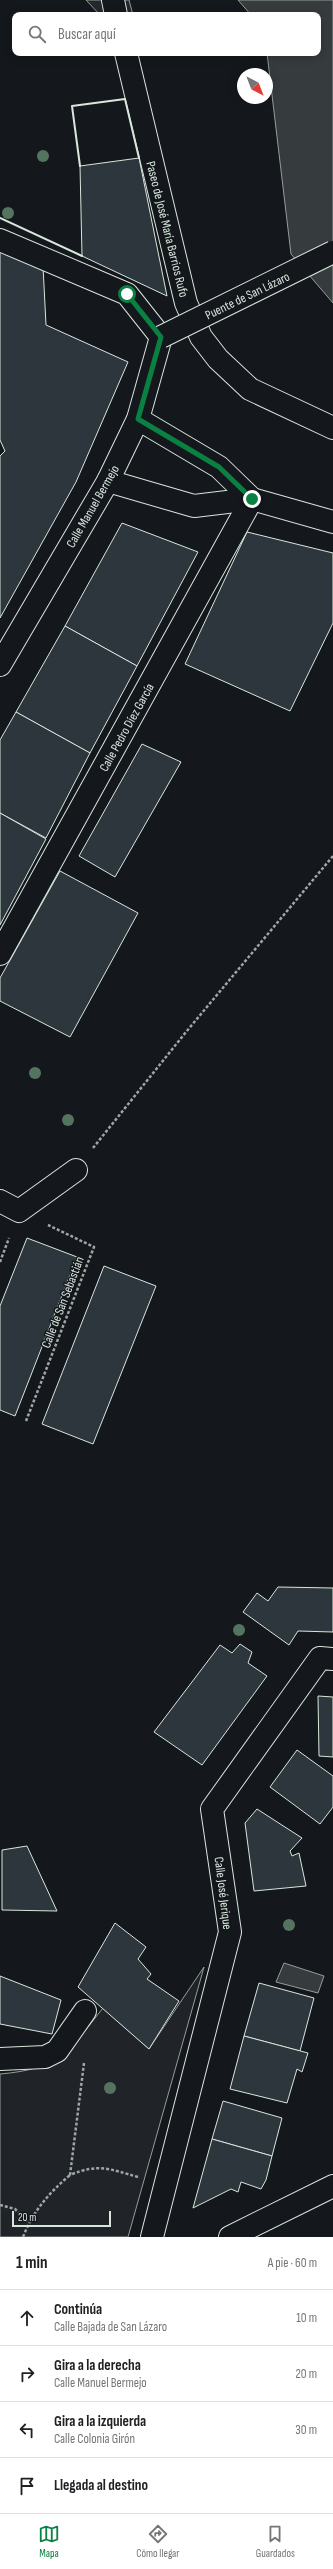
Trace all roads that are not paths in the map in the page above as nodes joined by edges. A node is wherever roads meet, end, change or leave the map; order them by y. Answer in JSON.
{"nodes":[{"id":1,"x":113,"y":0,"type":"edge"},
{"id":2,"x":115,"y":12,"type":"edge"},
{"id":3,"x":127,"y":56,"type":"edge"},
{"id":4,"x":0,"y":240,"type":"edge"},
{"id":5,"x":333,"y":252,"type":"edge"},
{"id":6,"x":161,"y":337,"type":"junction"},
{"id":7,"x":138,"y":419,"type":"junction"},
{"id":8,"x":333,"y":428,"type":"edge"},
{"id":9,"x":108,"y":481,"type":"junction"},
{"id":10,"x":252,"y":499,"type":"junction"},
{"id":11,"x":333,"y":522,"type":"edge"},
{"id":12,"x":0,"y":665,"type":"edge"},
{"id":13,"x":0,"y":954,"type":"edge"},
{"id":14,"x":76,"y":1170,"type":"road end"},
{"id":15,"x":0,"y":1201,"type":"edge"},
{"id":16,"x":333,"y":1659,"type":"edge"},
{"id":17,"x":84,"y":2011,"type":"dead end"},
{"id":18,"x":0,"y":2059,"type":"edge"},
{"id":19,"x":333,"y":2186,"type":"edge"},
{"id":20,"x":157,"y":2231,"type":"edge"},
{"id":21,"x":230,"y":2237,"type":"edge"}],
"edges":[{"from":1,"to":2,"type":"street"},
{"from":3,"to":8,"type":"street","name":"Paseo de José María Barrios Rufo"},
{"from":4,"to":6,"type":"street"},
{"from":5,"to":6,"type":"street","name":"Puente de San Lázaro","bridge":true},
{"from":6,"to":7,"type":"street","name":"Calle Manuel Bermejo"},
{"from":7,"to":9,"type":"street","name":"Calle Manuel Bermejo"},
{"from":7,"to":10,"type":"street"},
{"from":9,"to":10,"type":"street"},
{"from":9,"to":12,"type":"street","name":"Calle Manuel Bermejo"},
{"from":10,"to":11,"type":"street"},
{"from":10,"to":13,"type":"street","name":"Calle Pedro Díez García"},
{"from":14,"to":15,"type":"street"},
{"from":16,"to":20,"type":"street","name":"Calle José Jerique"},
{"from":17,"to":18,"type":"street"},
{"from":19,"to":21,"type":"street"}]}
